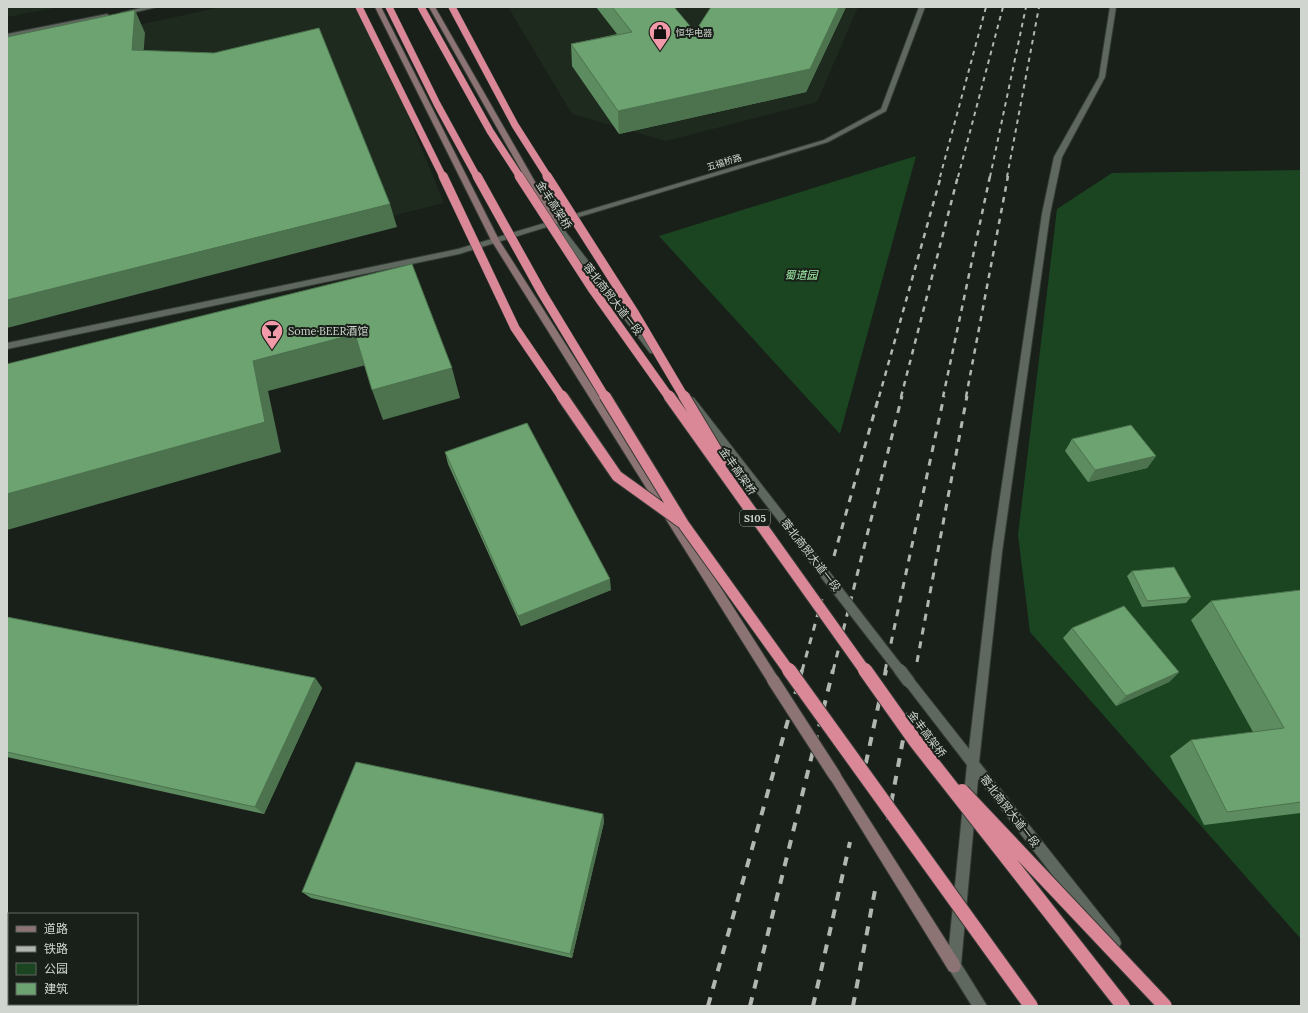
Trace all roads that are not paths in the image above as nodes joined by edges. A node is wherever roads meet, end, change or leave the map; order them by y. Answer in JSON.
{"nodes":[{"id":1,"x":154,"y":7,"type":"edge"},
{"id":2,"x":359,"y":7,"type":"edge"},
{"id":3,"x":378,"y":7,"type":"edge"},
{"id":4,"x":389,"y":7,"type":"edge"},
{"id":5,"x":421,"y":7,"type":"edge"},
{"id":6,"x":432,"y":7,"type":"edge"},
{"id":7,"x":452,"y":7,"type":"edge"},
{"id":8,"x":922,"y":7,"type":"edge"},
{"id":9,"x":1113,"y":7,"type":"edge"},
{"id":10,"x":7,"y":36,"type":"edge"},
{"id":11,"x":554,"y":222,"type":"junction"},
{"id":12,"x":495,"y":240,"type":"junction"},
{"id":13,"x":7,"y":346,"type":"edge"},
{"id":14,"x":684,"y":525,"type":"junction"},
{"id":15,"x":768,"y":536,"type":"junction"},
{"id":16,"x":916,"y":742,"type":"junction"},
{"id":17,"x":973,"y":765,"type":"junction"},
{"id":18,"x":954,"y":966,"type":"junction"},
{"id":19,"x":980,"y":1006,"type":"edge"},
{"id":20,"x":1031,"y":1006,"type":"edge"},
{"id":21,"x":1122,"y":1006,"type":"edge"},
{"id":22,"x":1164,"y":1006,"type":"edge"}],
"edges":[{"from":1,"to":10,"type":"street"},
{"from":2,"to":14,"type":"highway","bridge":true},
{"from":3,"to":12,"type":"main road"},
{"from":4,"to":14,"type":"highway","bridge":true},
{"from":5,"to":15,"type":"highway","name":"金丰高架桥","number":"S105","bridge":true},
{"from":6,"to":11,"type":"main road","name":"蓉北商贸大道一段"},
{"from":7,"to":15,"type":"highway","bridge":true},
{"from":8,"to":11,"type":"street","name":"五福桥路"},
{"from":9,"to":17,"type":"street"},
{"from":11,"to":12,"type":"street","name":"五福桥路"},
{"from":11,"to":17,"type":"street","name":"蓉北商贸大道一段","bridge":true},
{"from":12,"to":13,"type":"street","name":"五福桥路"},
{"from":12,"to":18,"type":"main road","bridge":true},
{"from":14,"to":20,"type":"highway","bridge":true},
{"from":15,"to":16,"type":"highway","name":"金丰高架桥","number":"S105","bridge":true},
{"from":16,"to":21,"type":"highway","name":"金丰高架桥","number":"S105","bridge":true},
{"from":16,"to":22,"type":"highway","bridge":true},
{"from":17,"to":18,"type":"street"},
{"from":17,"to":22,"type":"street","name":"蓉北商贸大道一段"},
{"from":18,"to":19,"type":"street"}]}
